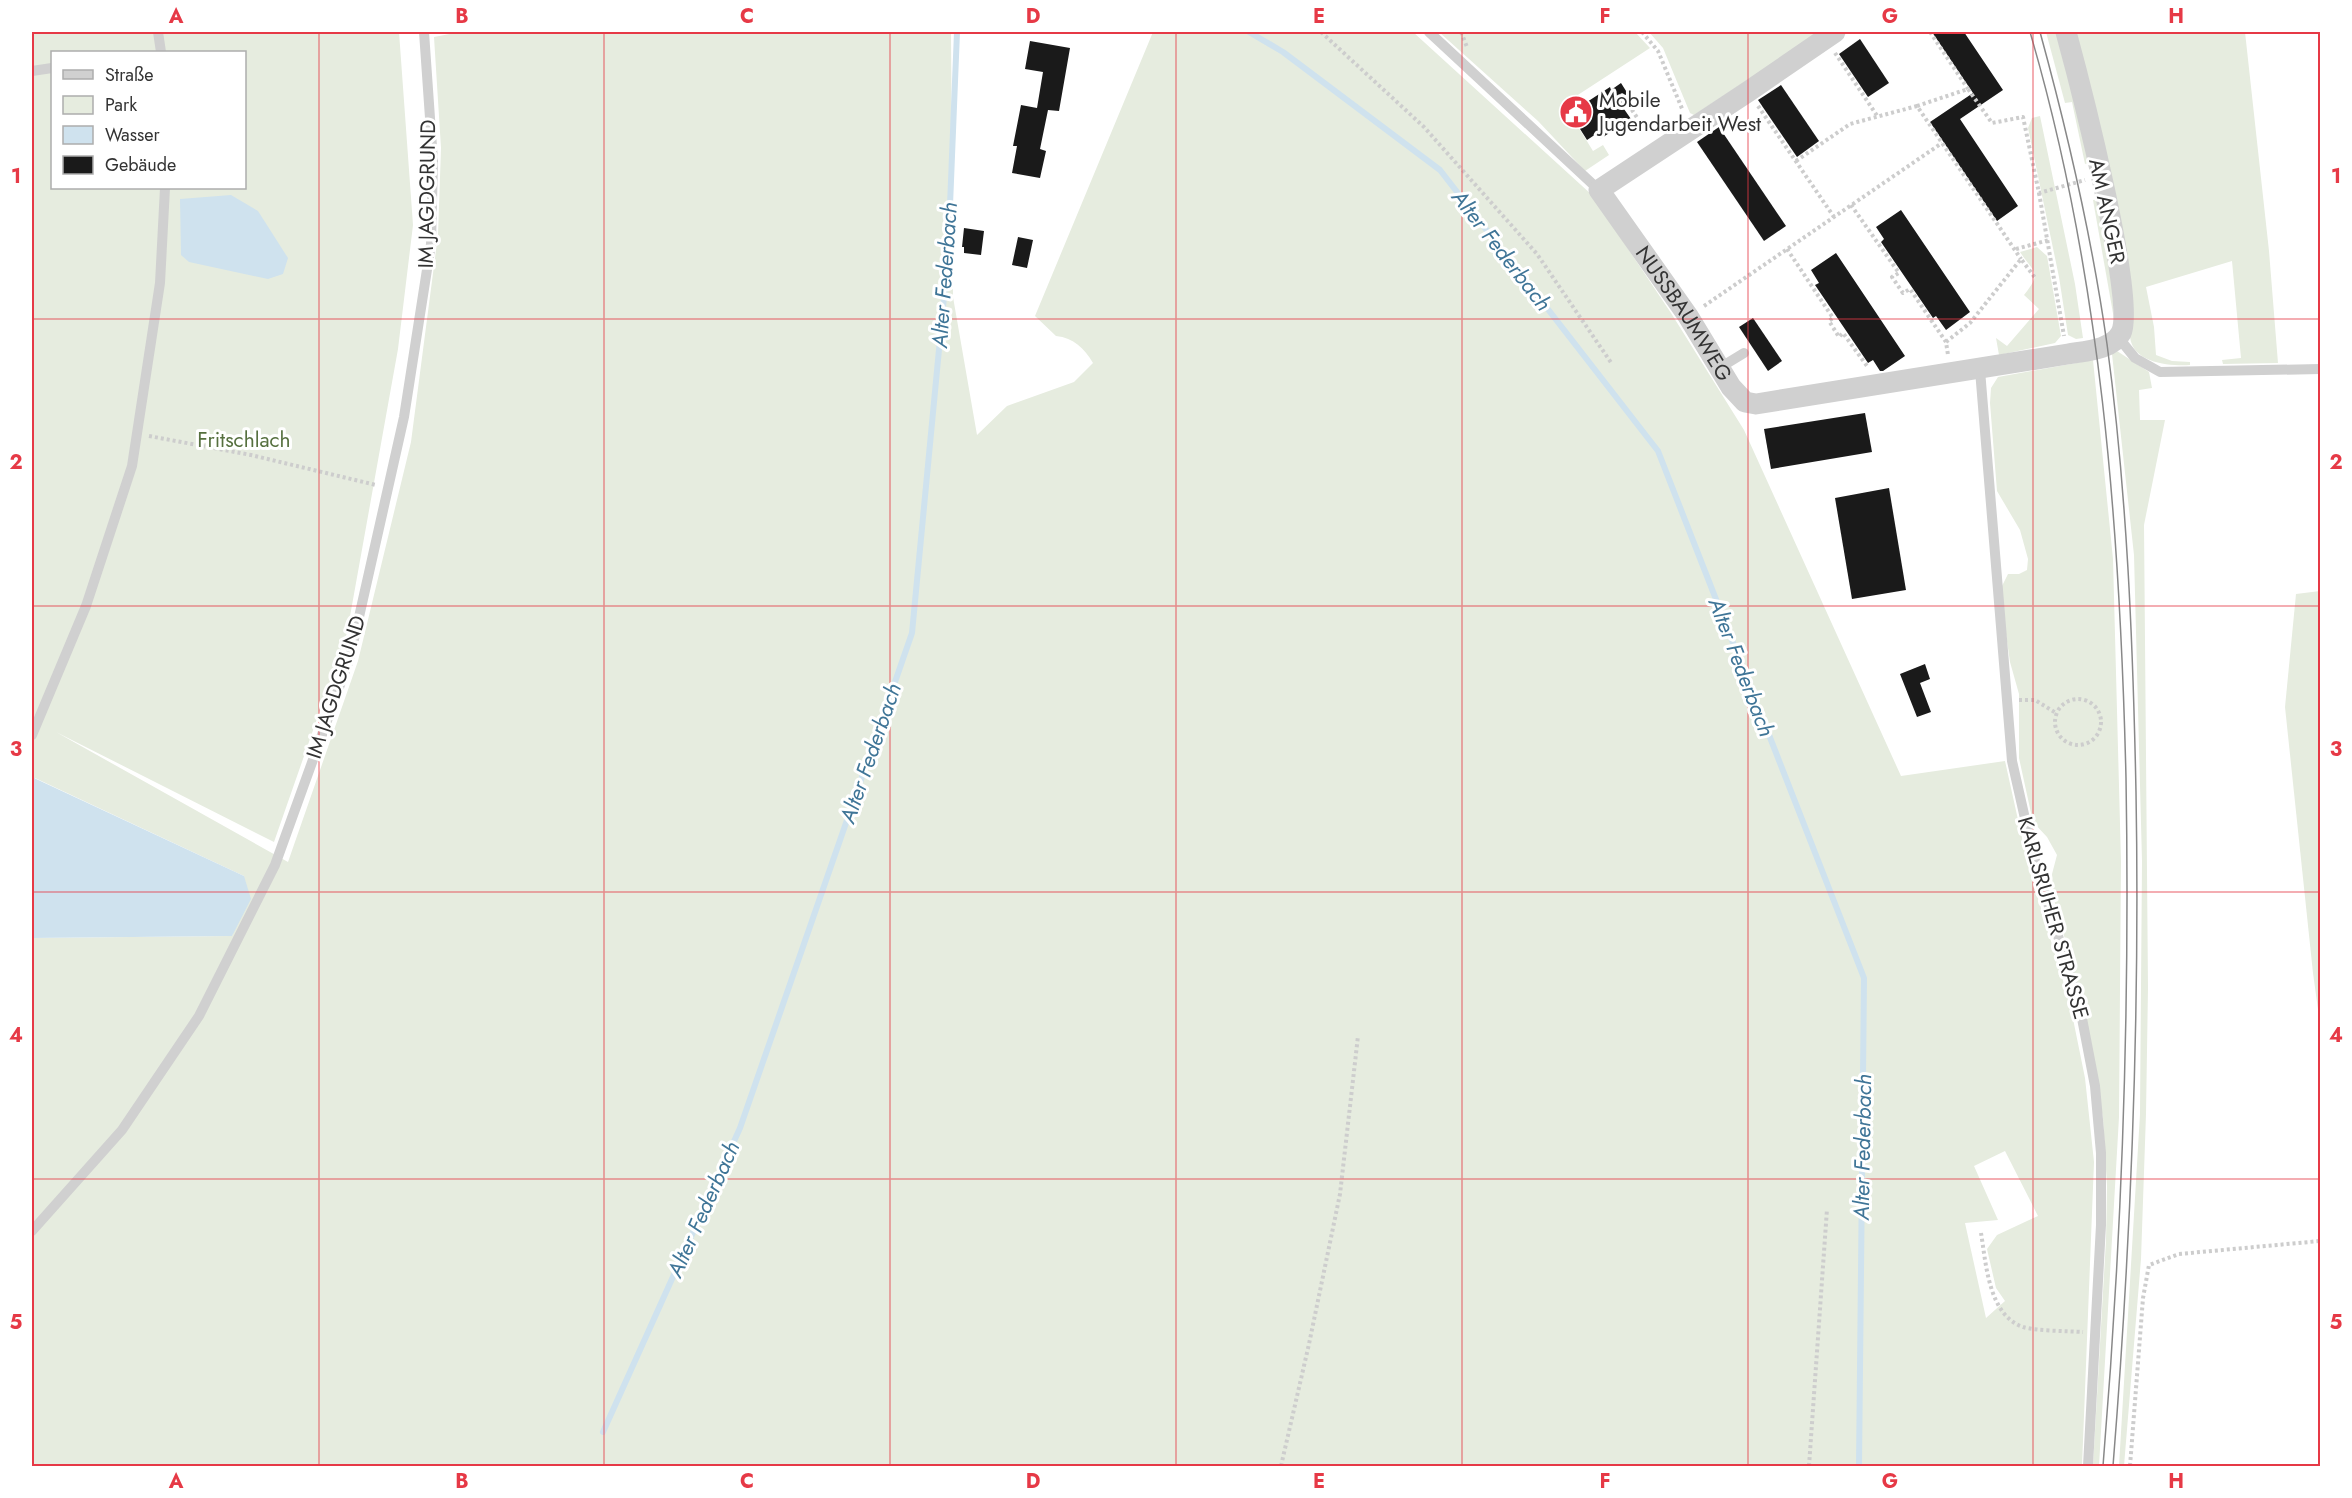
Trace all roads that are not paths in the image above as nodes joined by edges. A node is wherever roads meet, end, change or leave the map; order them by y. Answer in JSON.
{"nodes":[{"id":1,"x":158,"y":32,"type":"edge"},
{"id":2,"x":424,"y":32,"type":"edge"},
{"id":3,"x":1429,"y":32,"type":"edge"},
{"id":4,"x":2066,"y":32,"type":"edge"},
{"id":5,"x":1830,"y":35,"type":"edge"},
{"id":6,"x":161,"y":51,"type":"edge"},
{"id":7,"x":51,"y":68,"type":"edge"},
{"id":8,"x":32,"y":71,"type":"edge"},
{"id":9,"x":165,"y":189,"type":"edge"},
{"id":10,"x":1599,"y":190,"type":"junction"},
{"id":11,"x":2118,"y":337,"type":"junction"},
{"id":12,"x":1744,"y":353,"type":"dead end"},
{"id":13,"x":1721,"y":367,"type":"junction"},
{"id":14,"x":2320,"y":369,"type":"edge"},
{"id":15,"x":1980,"y":370,"type":"junction"},
{"id":16,"x":32,"y":735,"type":"edge"},
{"id":17,"x":33,"y":1227,"type":"edge"},
{"id":18,"x":2088,"y":1467,"type":"edge"}],
"edges":[{"from":1,"to":6,"type":"lane"},
{"from":2,"to":17,"type":"lane","name":"IM JAGDGRUND"},
{"from":3,"to":10,"type":"lane"},
{"from":4,"to":11,"type":"street","name":"AM ANGER"},
{"from":5,"to":10,"type":"street"},
{"from":7,"to":8,"type":"lane"},
{"from":9,"to":16,"type":"lane"},
{"from":10,"to":13,"type":"street","name":"NUSSBAUMWEG"},
{"from":11,"to":14,"type":"lane"},
{"from":11,"to":15,"type":"street","name":"NUSSBAUMWEG"},
{"from":12,"to":13,"type":"lane"},
{"from":13,"to":15,"type":"street","name":"NUSSBAUMWEG"},
{"from":15,"to":18,"type":"lane","name":"KARLSRUHER STRASSE"}]}
